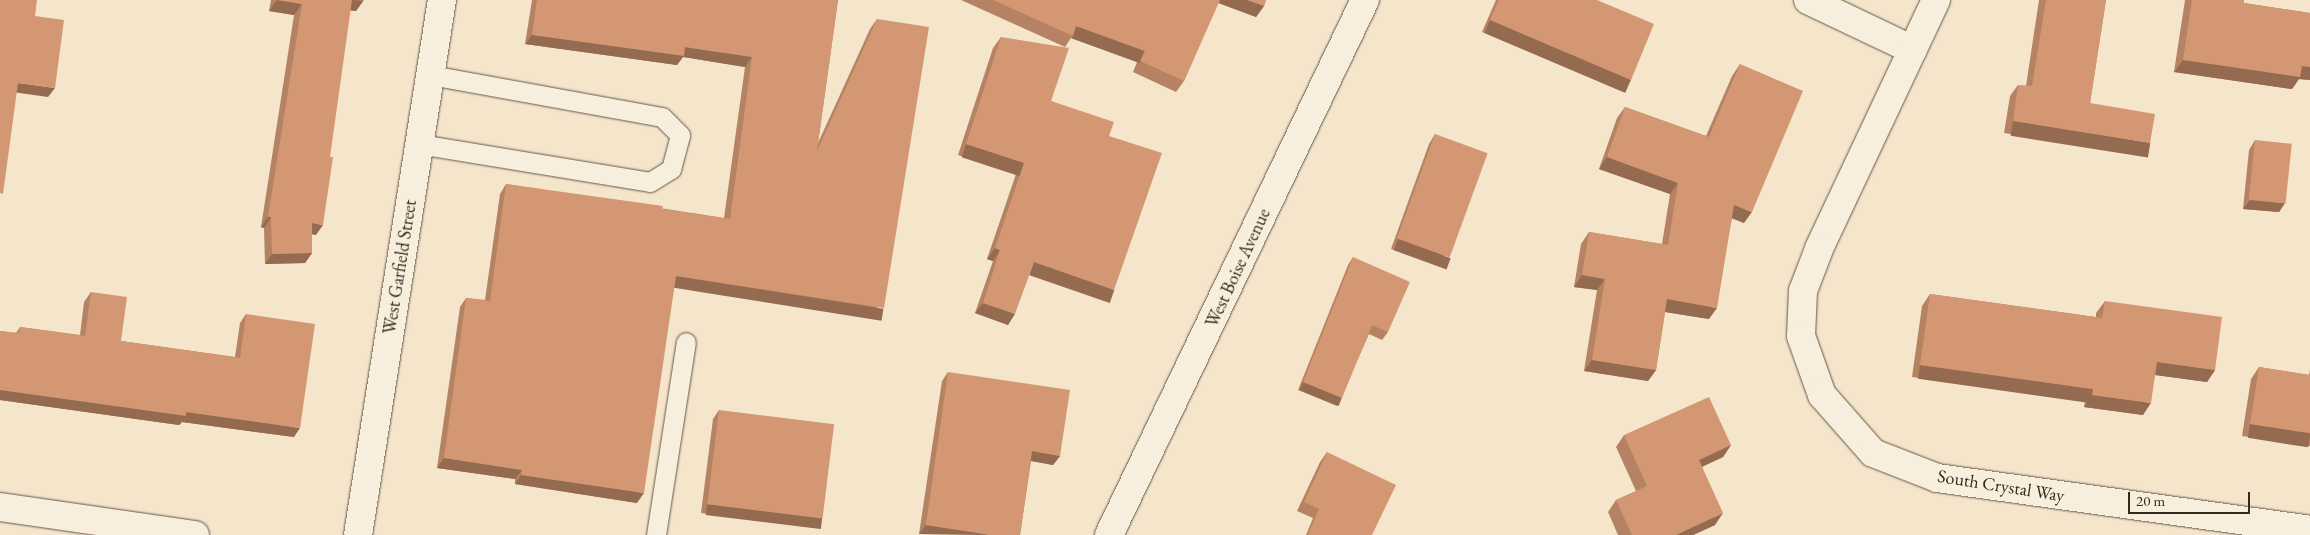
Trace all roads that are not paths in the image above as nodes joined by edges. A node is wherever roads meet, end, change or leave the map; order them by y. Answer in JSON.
{"nodes":[{"id":1,"x":442,"y":0,"type":"edge"},
{"id":2,"x":1365,"y":0,"type":"edge"},
{"id":3,"x":1808,"y":0,"type":"edge"},
{"id":4,"x":1936,"y":0,"type":"edge"},
{"id":5,"x":1913,"y":50,"type":"junction"},
{"id":6,"x":430,"y":75,"type":"junction"},
{"id":7,"x":419,"y":144,"type":"junction"},
{"id":8,"x":686,"y":342,"type":"dead end"},
{"id":9,"x":0,"y":507,"type":"edge"},
{"id":10,"x":2310,"y":530,"type":"edge"},
{"id":11,"x":195,"y":535,"type":"edge"},
{"id":12,"x":358,"y":535,"type":"edge"},
{"id":13,"x":656,"y":535,"type":"edge"},
{"id":14,"x":1109,"y":535,"type":"edge"}],
"edges":[{"from":1,"to":6,"type":"street","name":"West Garfield Street"},
{"from":2,"to":14,"type":"street","name":"West Boise Avenue"},
{"from":3,"to":5,"type":"street"},
{"from":4,"to":5,"type":"street","name":"South Crystal Way"},
{"from":5,"to":10,"type":"street","name":"South Crystal Way"},
{"from":6,"to":7,"type":"street","name":"West Garfield Street"},
{"from":6,"to":7,"type":"lane"},
{"from":7,"to":12,"type":"street","name":"West Garfield Street"},
{"from":8,"to":13,"type":"lane"},
{"from":9,"to":11,"type":"street"}]}
